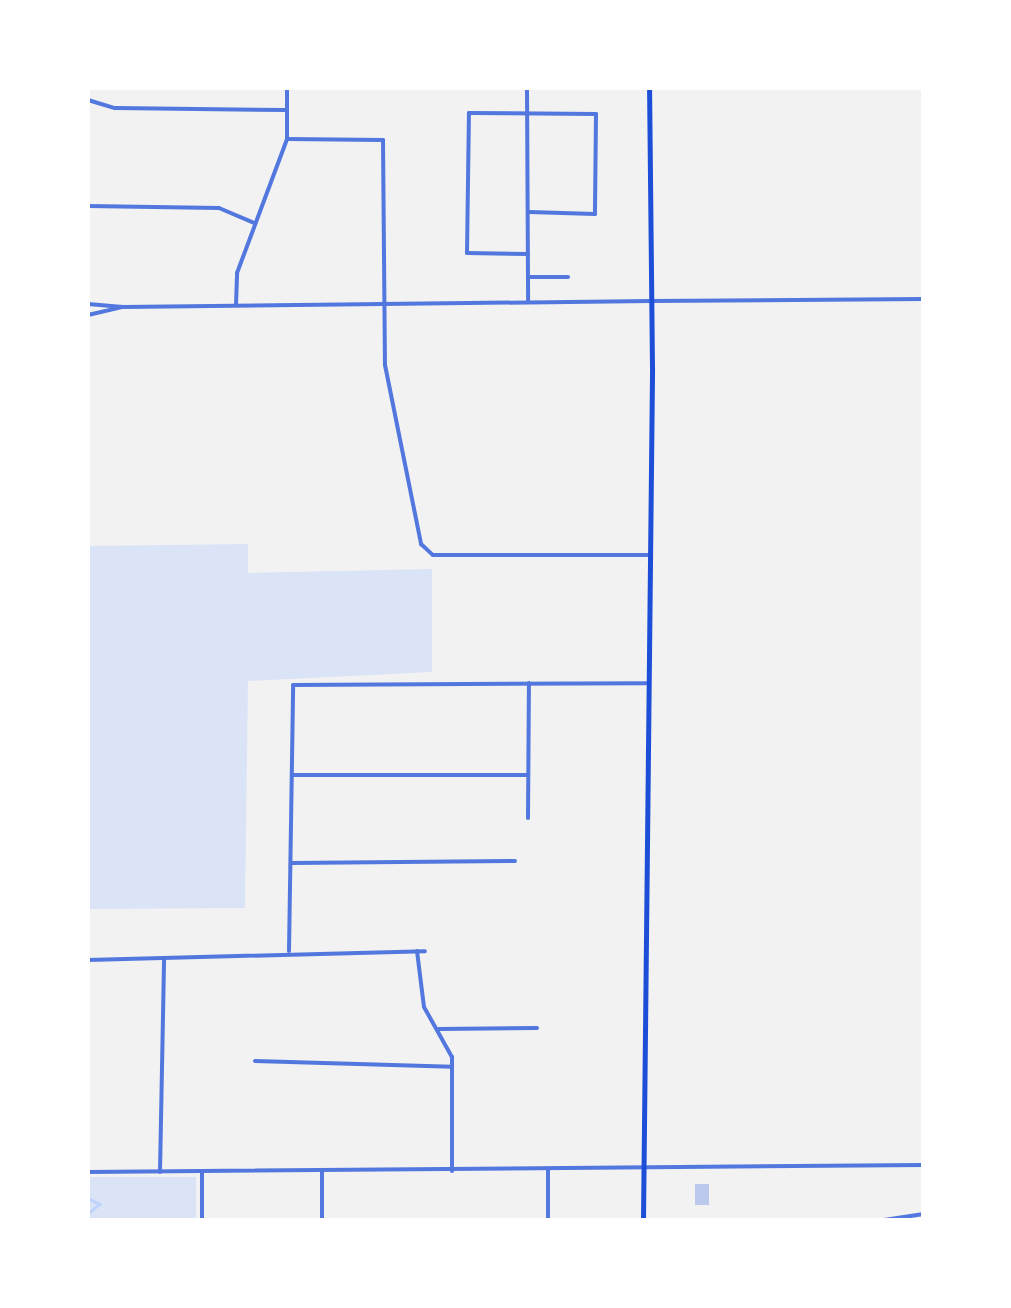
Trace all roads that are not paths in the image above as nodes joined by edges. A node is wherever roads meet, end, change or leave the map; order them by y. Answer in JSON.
{"nodes":[{"id":1,"x":287,"y":88,"type":"edge"},
{"id":2,"x":526,"y":88,"type":"edge"},
{"id":3,"x":648,"y":88,"type":"edge"},
{"id":4,"x":88,"y":100,"type":"edge"},
{"id":5,"x":287,"y":110,"type":"junction"},
{"id":6,"x":526,"y":115,"type":"junction"},
{"id":7,"x":287,"y":139,"type":"junction"},
{"id":8,"x":88,"y":206,"type":"edge"},
{"id":9,"x":528,"y":212,"type":"junction"},
{"id":10,"x":254,"y":223,"type":"junction"},
{"id":11,"x":528,"y":254,"type":"junction"},
{"id":12,"x":528,"y":277,"type":"junction"},
{"id":13,"x":568,"y":277,"type":"dead end"},
{"id":14,"x":924,"y":300,"type":"edge"},
{"id":15,"x":528,"y":302,"type":"junction"},
{"id":16,"x":651,"y":302,"type":"junction"},
{"id":17,"x":385,"y":303,"type":"junction"},
{"id":18,"x":88,"y":304,"type":"edge"},
{"id":19,"x":236,"y":305,"type":"junction"},
{"id":20,"x":124,"y":307,"type":"junction"},
{"id":21,"x":88,"y":314,"type":"edge"},
{"id":22,"x":648,"y":555,"type":"junction"},
{"id":23,"x":648,"y":683,"type":"junction"},
{"id":24,"x":530,"y":684,"type":"junction"},
{"id":25,"x":292,"y":775,"type":"junction"},
{"id":26,"x":528,"y":775,"type":"junction"},
{"id":27,"x":528,"y":818,"type":"dead end"},
{"id":28,"x":515,"y":861,"type":"dead end"},
{"id":29,"x":290,"y":863,"type":"junction"},
{"id":30,"x":425,"y":950,"type":"dead end"},
{"id":31,"x":290,"y":951,"type":"junction"},
{"id":32,"x":417,"y":951,"type":"junction"},
{"id":33,"x":88,"y":960,"type":"edge"},
{"id":34,"x":164,"y":960,"type":"junction"},
{"id":35,"x":537,"y":1028,"type":"dead end"},
{"id":36,"x":440,"y":1029,"type":"junction"},
{"id":37,"x":255,"y":1060,"type":"dead end"},
{"id":38,"x":452,"y":1067,"type":"junction"},
{"id":39,"x":924,"y":1166,"type":"edge"},
{"id":40,"x":643,"y":1168,"type":"junction"},
{"id":41,"x":548,"y":1169,"type":"junction"},
{"id":42,"x":322,"y":1171,"type":"junction"},
{"id":43,"x":452,"y":1171,"type":"junction"},
{"id":44,"x":88,"y":1172,"type":"edge"},
{"id":45,"x":160,"y":1172,"type":"junction"},
{"id":46,"x":202,"y":1172,"type":"junction"},
{"id":47,"x":924,"y":1214,"type":"edge"},
{"id":48,"x":885,"y":1219,"type":"edge"},
{"id":49,"x":202,"y":1220,"type":"edge"},
{"id":50,"x":322,"y":1220,"type":"edge"},
{"id":51,"x":548,"y":1220,"type":"edge"},
{"id":52,"x":643,"y":1220,"type":"edge"}],
"edges":[{"from":1,"to":5,"type":"street"},
{"from":2,"to":6,"type":"street"},
{"from":3,"to":16,"type":"main road"},
{"from":4,"to":5,"type":"street"},
{"from":5,"to":7,"type":"street"},
{"from":6,"to":9,"type":"street"},
{"from":6,"to":9,"type":"street"},
{"from":6,"to":11,"type":"street"},
{"from":7,"to":10,"type":"street"},
{"from":7,"to":17,"type":"street"},
{"from":8,"to":10,"type":"street"},
{"from":9,"to":11,"type":"street"},
{"from":10,"to":19,"type":"street"},
{"from":11,"to":12,"type":"street"},
{"from":12,"to":13,"type":"street"},
{"from":12,"to":15,"type":"street"},
{"from":14,"to":16,"type":"street"},
{"from":15,"to":16,"type":"street"},
{"from":15,"to":17,"type":"street"},
{"from":16,"to":22,"type":"main road"},
{"from":17,"to":19,"type":"street"},
{"from":17,"to":22,"type":"street"},
{"from":18,"to":20,"type":"street"},
{"from":19,"to":20,"type":"street"},
{"from":20,"to":21,"type":"street"},
{"from":22,"to":23,"type":"main road"},
{"from":23,"to":24,"type":"street"},
{"from":23,"to":40,"type":"main road"},
{"from":24,"to":25,"type":"street"},
{"from":24,"to":26,"type":"street"},
{"from":25,"to":26,"type":"street"},
{"from":25,"to":29,"type":"street"},
{"from":26,"to":27,"type":"street"},
{"from":28,"to":29,"type":"street"},
{"from":29,"to":31,"type":"street"},
{"from":30,"to":32,"type":"street"},
{"from":31,"to":32,"type":"street"},
{"from":31,"to":34,"type":"street"},
{"from":32,"to":36,"type":"street"},
{"from":33,"to":34,"type":"street"},
{"from":34,"to":45,"type":"street"},
{"from":35,"to":36,"type":"street"},
{"from":36,"to":38,"type":"street"},
{"from":37,"to":38,"type":"street"},
{"from":38,"to":43,"type":"street"},
{"from":39,"to":40,"type":"street"},
{"from":40,"to":41,"type":"street"},
{"from":40,"to":52,"type":"main road"},
{"from":41,"to":43,"type":"street"},
{"from":41,"to":51,"type":"street"},
{"from":42,"to":43,"type":"street"},
{"from":42,"to":46,"type":"street"},
{"from":42,"to":50,"type":"street"},
{"from":44,"to":45,"type":"street"},
{"from":45,"to":46,"type":"street"},
{"from":46,"to":49,"type":"street"},
{"from":47,"to":48,"type":"street"}]}
